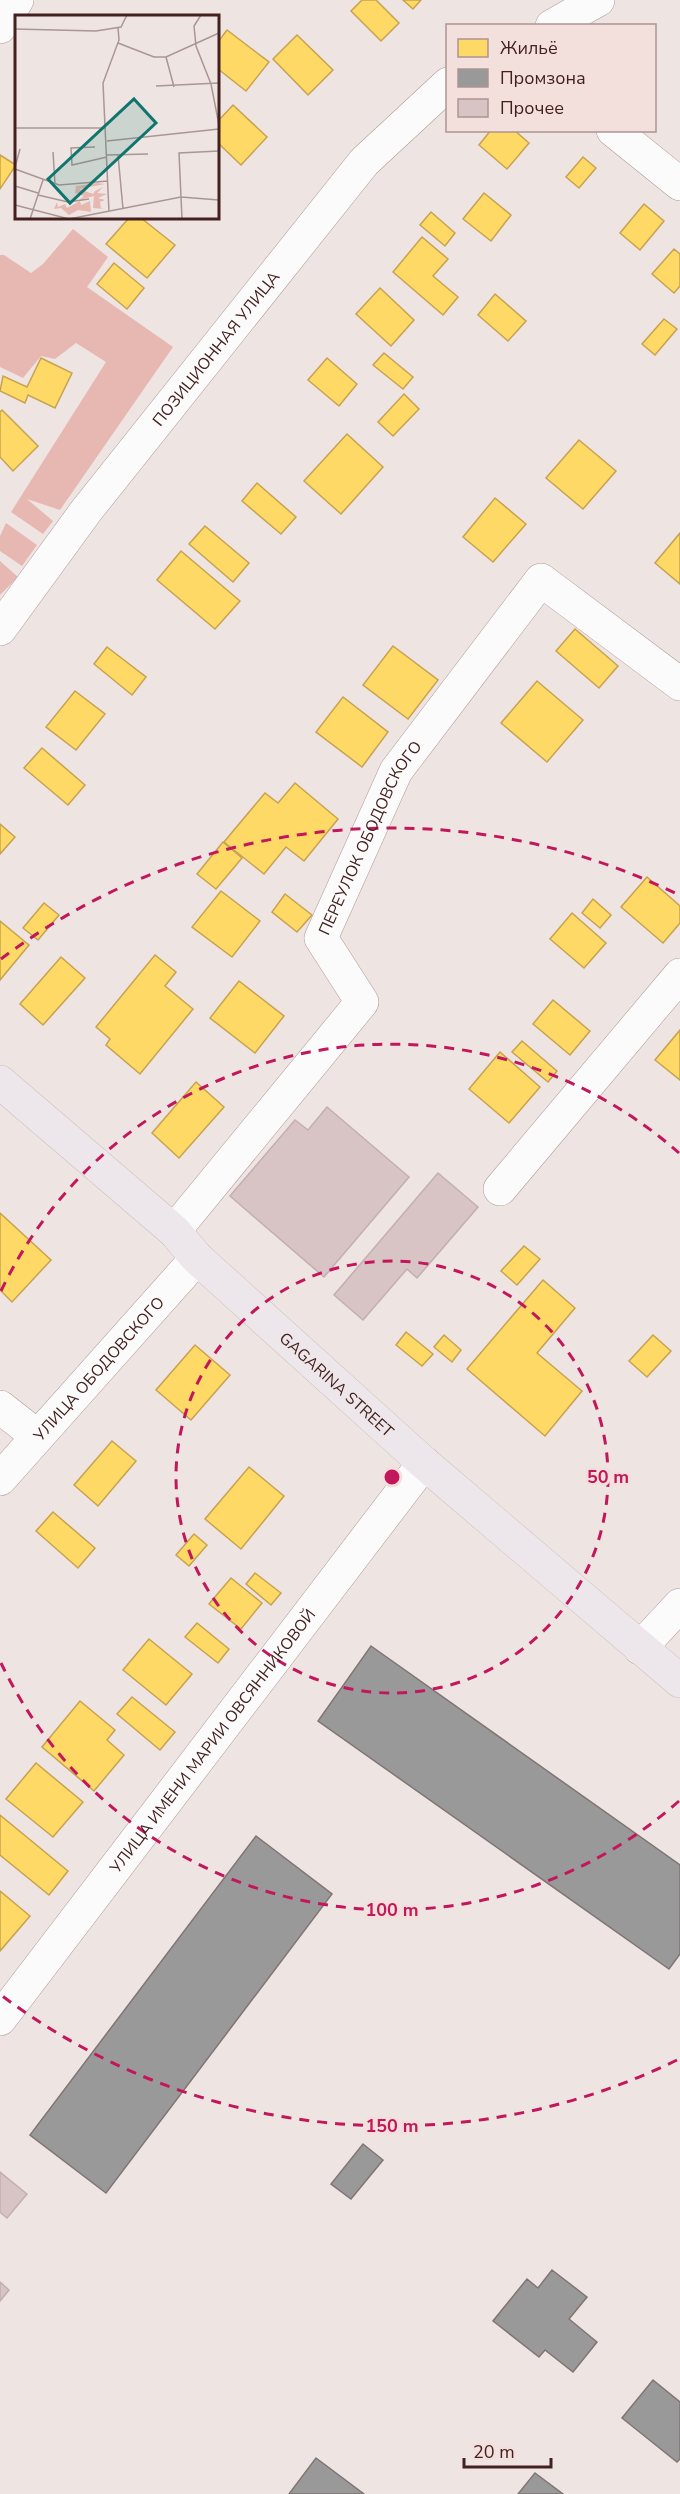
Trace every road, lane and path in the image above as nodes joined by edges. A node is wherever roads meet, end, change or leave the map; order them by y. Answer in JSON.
{"nodes":[{"id":1,"x":17,"y":0,"type":"edge"},
{"id":2,"x":598,"y":0,"type":"edge"},
{"id":3,"x":556,"y":24,"type":"edge"},
{"id":4,"x":0,"y":27,"type":"edge"},
{"id":5,"x":446,"y":85,"type":"edge"},
{"id":6,"x":615,"y":132,"type":"edge"},
{"id":7,"x":680,"y":184,"type":"edge"},
{"id":8,"x":0,"y":628,"type":"edge"},
{"id":9,"x":680,"y":684,"type":"edge"},
{"id":10,"x":680,"y":975,"type":"edge"},
{"id":11,"x":0,"y":1082,"type":"edge"},
{"id":12,"x":500,"y":1189,"type":"dead end"},
{"id":13,"x":174,"y":1231,"type":"junction"},
{"id":14,"x":197,"y":1258,"type":"junction"},
{"id":15,"x":0,"y":1407,"type":"edge"},
{"id":16,"x":37,"y":1436,"type":"junction"},
{"id":17,"x":424,"y":1463,"type":"junction"},
{"id":18,"x":0,"y":1479,"type":"edge"},
{"id":19,"x":680,"y":1605,"type":"edge"},
{"id":20,"x":640,"y":1648,"type":"junction"},
{"id":21,"x":680,"y":1681,"type":"edge"},
{"id":22,"x":0,"y":2019,"type":"edge"}],
"edges":[{"from":1,"to":4,"type":"street"},
{"from":2,"to":3,"type":"street"},
{"from":5,"to":8,"type":"street","name":"ПОЗИЦИОННАЯ УЛИЦА"},
{"from":6,"to":7,"type":"street"},
{"from":9,"to":13,"type":"street","name":"ПЕРЕУЛОК ОБОДОВСКОГО"},
{"from":10,"to":12,"type":"street"},
{"from":11,"to":13,"type":"main road","name":"GAGARINA STREET"},
{"from":13,"to":14,"type":"main road","name":"GAGARINA STREET"},
{"from":14,"to":16,"type":"street","name":"УЛИЦА ОБОДОВСКОГО"},
{"from":14,"to":17,"type":"main road","name":"GAGARINA STREET"},
{"from":15,"to":16,"type":"street"},
{"from":16,"to":18,"type":"street","name":"УЛИЦА ОБОДОВСКОГО"},
{"from":17,"to":20,"type":"main road","name":"GAGARINA STREET"},
{"from":17,"to":22,"type":"street","name":"УЛИЦА ИМЕНИ МАРИИ ОВСЯННИКОВОЙ"},
{"from":19,"to":20,"type":"street"},
{"from":20,"to":21,"type":"main road","name":"GAGARINA STREET"}]}
